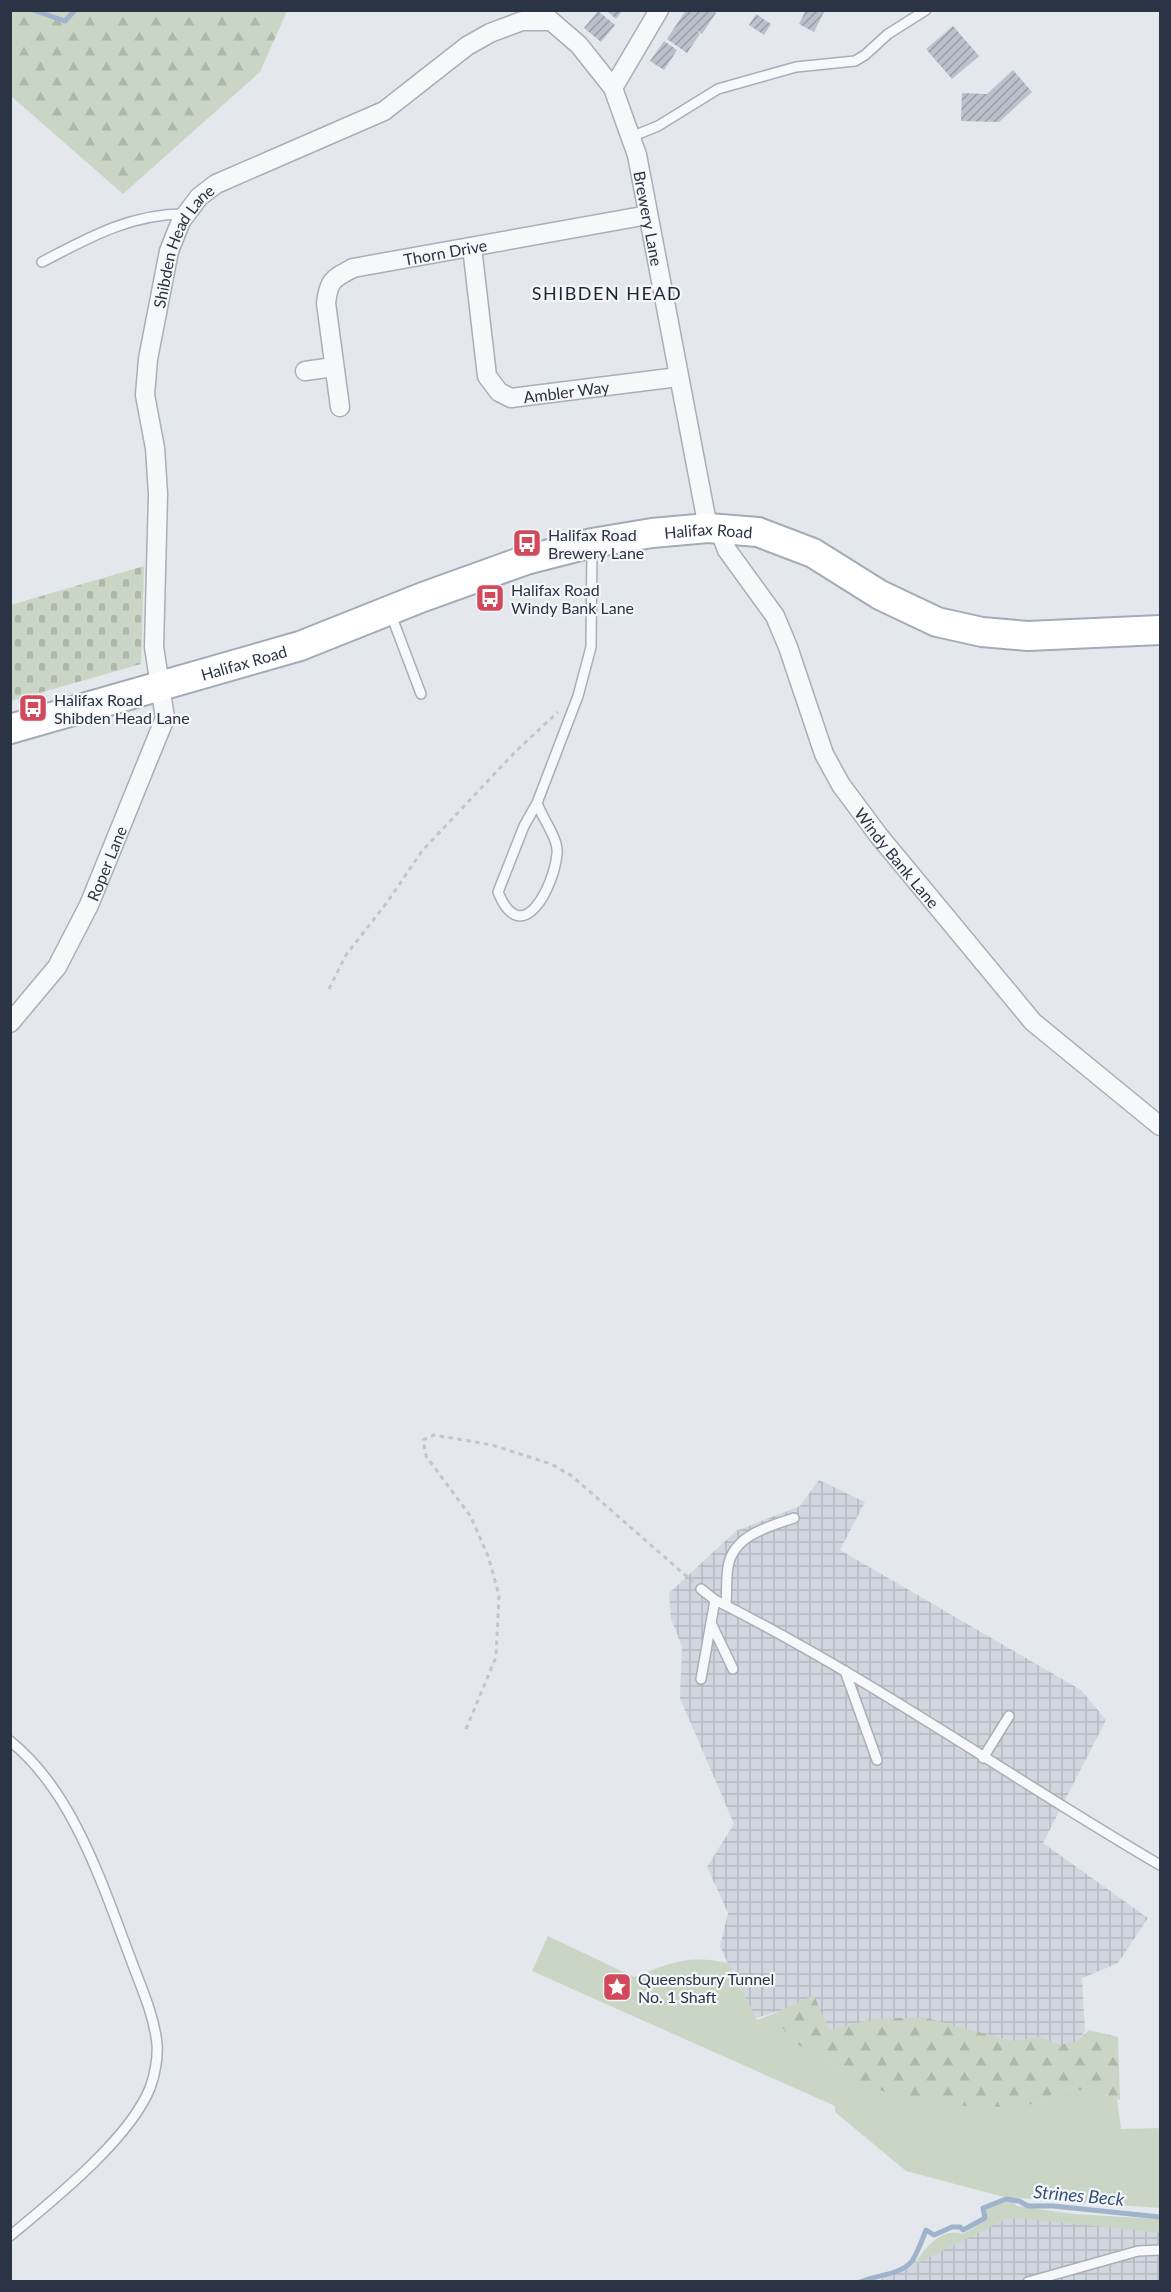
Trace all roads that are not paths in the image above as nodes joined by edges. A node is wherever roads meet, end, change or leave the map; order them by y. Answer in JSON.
{"nodes":[{"id":1,"x":659,"y":10,"type":"edge"},
{"id":2,"x":926,"y":10,"type":"edge"},
{"id":3,"x":544,"y":16,"type":"edge"},
{"id":4,"x":613,"y":88,"type":"junction"},
{"id":5,"x":630,"y":137,"type":"junction"},
{"id":6,"x":186,"y":214,"type":"junction"},
{"id":7,"x":648,"y":215,"type":"junction"},
{"id":8,"x":472,"y":247,"type":"junction"},
{"id":9,"x":42,"y":262,"type":"dead end"},
{"id":10,"x":334,"y":367,"type":"junction"},
{"id":11,"x":305,"y":371,"type":"dead end"},
{"id":12,"x":678,"y":377,"type":"junction"},
{"id":13,"x":340,"y":407,"type":"dead end"},
{"id":14,"x":713,"y":529,"type":"junction"},
{"id":15,"x":592,"y":543,"type":"junction"},
{"id":16,"x":389,"y":610,"type":"junction"},
{"id":17,"x":1161,"y":630,"type":"edge"},
{"id":18,"x":160,"y":687,"type":"junction"},
{"id":19,"x":421,"y":694,"type":"dead end"},
{"id":20,"x":10,"y":729,"type":"edge"},
{"id":21,"x":537,"y":803,"type":"junction"},
{"id":22,"x":10,"y":1023,"type":"edge"},
{"id":23,"x":1161,"y":1126,"type":"edge"},
{"id":24,"x":794,"y":1518,"type":"dead end"},
{"id":25,"x":701,"y":1589,"type":"road end"},
{"id":26,"x":715,"y":1600,"type":"junction"},
{"id":27,"x":726,"y":1605,"type":"junction"},
{"id":28,"x":711,"y":1623,"type":"junction"},
{"id":29,"x":733,"y":1669,"type":"dead end"},
{"id":30,"x":845,"y":1671,"type":"junction"},
{"id":31,"x":701,"y":1678,"type":"dead end"},
{"id":32,"x":1009,"y":1716,"type":"dead end"},
{"id":33,"x":10,"y":1741,"type":"edge"},
{"id":34,"x":983,"y":1758,"type":"junction"},
{"id":35,"x":877,"y":1760,"type":"dead end"},
{"id":36,"x":1161,"y":1865,"type":"edge"},
{"id":37,"x":10,"y":2236,"type":"edge"},
{"id":38,"x":1161,"y":2250,"type":"edge"},
{"id":39,"x":1028,"y":2282,"type":"edge"}],
"edges":[{"from":1,"to":4,"type":"street"},
{"from":2,"to":5,"type":"lane"},
{"from":3,"to":4,"type":"street","name":"Brewery Lane"},
{"from":3,"to":6,"type":"street","name":"Shibden Head Lane"},
{"from":4,"to":5,"type":"street","name":"Brewery Lane"},
{"from":5,"to":7,"type":"street","name":"Brewery Lane"},
{"from":6,"to":9,"type":"lane"},
{"from":6,"to":18,"type":"street","name":"Shibden Head Lane"},
{"from":7,"to":8,"type":"street","name":"Thorn Drive"},
{"from":7,"to":12,"type":"street","name":"Brewery Lane"},
{"from":8,"to":10,"type":"street","name":"Thorn Drive"},
{"from":8,"to":12,"type":"street","name":"Ambler Way"},
{"from":10,"to":11,"type":"street"},
{"from":10,"to":13,"type":"street","name":"Thorn Drive"},
{"from":12,"to":14,"type":"street","name":"Brewery Lane"},
{"from":14,"to":15,"type":"main road","name":"Halifax Road"},
{"from":14,"to":17,"type":"main road","name":"Halifax Road"},
{"from":14,"to":23,"type":"street","name":"Windy Bank Lane"},
{"from":15,"to":16,"type":"main road","name":"Halifax Road"},
{"from":15,"to":21,"type":"lane"},
{"from":16,"to":18,"type":"main road","name":"Halifax Road"},
{"from":16,"to":19,"type":"lane"},
{"from":18,"to":20,"type":"main road","name":"Halifax Road"},
{"from":18,"to":22,"type":"street","name":"Roper Lane"},
{"from":21,"to":21,"type":"lane"},
{"from":24,"to":27,"type":"lane"},
{"from":25,"to":26,"type":"lane"},
{"from":26,"to":27,"type":"lane"},
{"from":26,"to":28,"type":"lane"},
{"from":27,"to":30,"type":"lane"},
{"from":28,"to":29,"type":"lane"},
{"from":28,"to":31,"type":"lane"},
{"from":30,"to":34,"type":"lane"},
{"from":30,"to":35,"type":"lane"},
{"from":32,"to":34,"type":"lane"},
{"from":33,"to":37,"type":"lane"},
{"from":34,"to":36,"type":"lane"},
{"from":38,"to":39,"type":"lane"}]}
